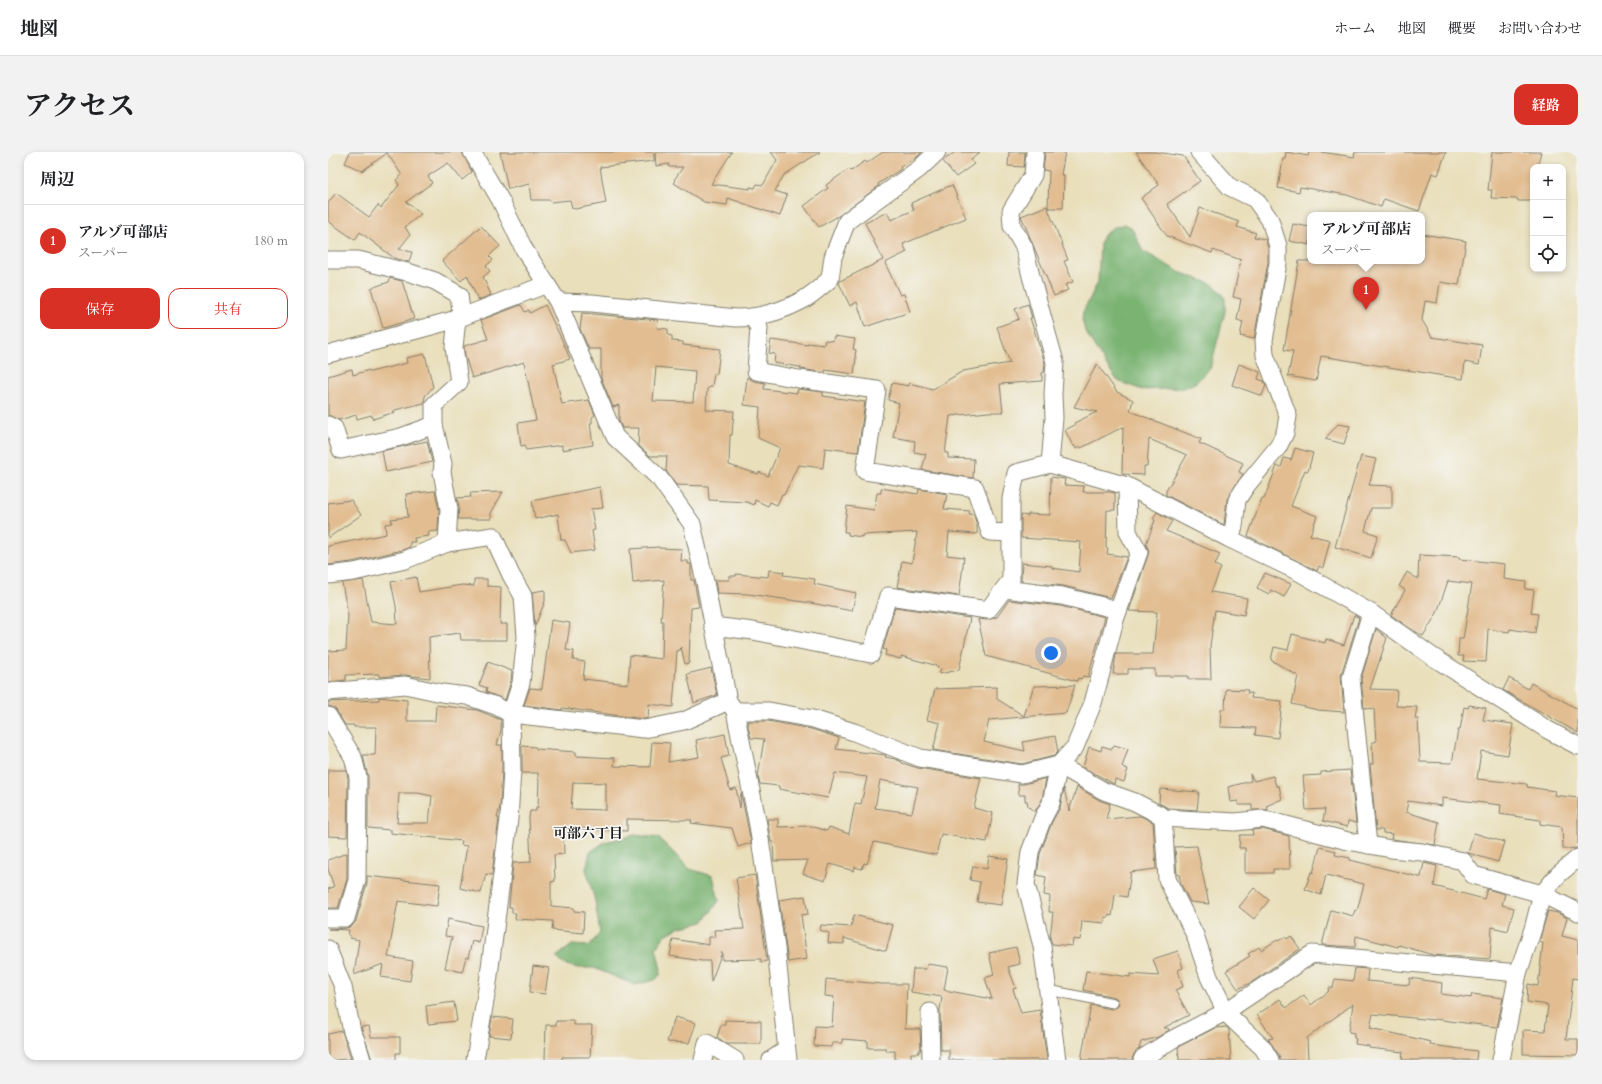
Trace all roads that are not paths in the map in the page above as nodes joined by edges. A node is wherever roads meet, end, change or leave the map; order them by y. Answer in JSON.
{"nodes":[{"id":1,"x":472,"y":152,"type":"edge"},
{"id":2,"x":937,"y":152,"type":"edge"},
{"id":3,"x":1035,"y":152,"type":"edge"},
{"id":4,"x":1199,"y":152,"type":"edge"},
{"id":5,"x":328,"y":260,"type":"edge"},
{"id":6,"x":547,"y":284,"type":"junction"},
{"id":7,"x":558,"y":302,"type":"junction"},
{"id":8,"x":753,"y":318,"type":"junction"},
{"id":9,"x":457,"y":319,"type":"junction"},
{"id":10,"x":328,"y":354,"type":"edge"},
{"id":11,"x":328,"y":425,"type":"edge"},
{"id":12,"x":434,"y":425,"type":"junction"},
{"id":13,"x":1050,"y":464,"type":"junction"},
{"id":14,"x":1127,"y":486,"type":"junction"},
{"id":15,"x":1010,"y":533,"type":"junction"},
{"id":16,"x":1230,"y":540,"type":"junction"},
{"id":17,"x":446,"y":543,"type":"junction"},
{"id":18,"x":328,"y":575,"type":"edge"},
{"id":19,"x":1004,"y":589,"type":"junction"},
{"id":20,"x":1118,"y":610,"type":"junction"},
{"id":21,"x":1371,"y":613,"type":"junction"},
{"id":22,"x":713,"y":626,"type":"junction"},
{"id":23,"x":328,"y":692,"type":"edge"},
{"id":24,"x":731,"y":706,"type":"junction"},
{"id":25,"x":512,"y":714,"type":"junction"},
{"id":26,"x":328,"y":716,"type":"edge"},
{"id":27,"x":1578,"y":746,"type":"edge"},
{"id":28,"x":1059,"y":765,"type":"junction"},
{"id":29,"x":1163,"y":818,"type":"junction"},
{"id":30,"x":1368,"y":845,"type":"junction"},
{"id":31,"x":1578,"y":858,"type":"edge"},
{"id":32,"x":1542,"y":894,"type":"junction"},
{"id":33,"x":1578,"y":912,"type":"edge"},
{"id":34,"x":328,"y":918,"type":"edge"},
{"id":35,"x":328,"y":949,"type":"edge"},
{"id":36,"x":1518,"y":973,"type":"junction"},
{"id":37,"x":1048,"y":990,"type":"junction"},
{"id":38,"x":1113,"y":1003,"type":"dead end"},
{"id":39,"x":930,"y":1012,"type":"dead end"},
{"id":40,"x":1224,"y":1012,"type":"junction"},
{"id":41,"x":787,"y":1055,"type":"edge"},
{"id":42,"x":362,"y":1060,"type":"edge"},
{"id":43,"x":476,"y":1060,"type":"edge"},
{"id":44,"x":703,"y":1060,"type":"edge"},
{"id":45,"x":735,"y":1060,"type":"edge"},
{"id":46,"x":771,"y":1060,"type":"edge"},
{"id":47,"x":931,"y":1060,"type":"edge"},
{"id":48,"x":1057,"y":1060,"type":"edge"},
{"id":49,"x":1142,"y":1060,"type":"edge"},
{"id":50,"x":1270,"y":1060,"type":"edge"},
{"id":51,"x":1501,"y":1060,"type":"edge"}],
"edges":[{"from":1,"to":6,"type":"street"},
{"from":2,"to":8,"type":"street"},
{"from":3,"to":13,"type":"street"},
{"from":4,"to":16,"type":"street"},
{"from":5,"to":9,"type":"street"},
{"from":6,"to":7,"type":"street"},
{"from":6,"to":9,"type":"street"},
{"from":7,"to":8,"type":"street"},
{"from":7,"to":22,"type":"street"},
{"from":8,"to":15,"type":"street"},
{"from":9,"to":10,"type":"street"},
{"from":9,"to":12,"type":"street"},
{"from":11,"to":12,"type":"street"},
{"from":12,"to":17,"type":"street"},
{"from":13,"to":14,"type":"street"},
{"from":13,"to":15,"type":"street"},
{"from":14,"to":16,"type":"street"},
{"from":14,"to":20,"type":"street"},
{"from":15,"to":19,"type":"street"},
{"from":16,"to":21,"type":"street"},
{"from":17,"to":18,"type":"street"},
{"from":17,"to":25,"type":"street"},
{"from":19,"to":20,"type":"street"},
{"from":19,"to":22,"type":"street"},
{"from":20,"to":28,"type":"street"},
{"from":21,"to":27,"type":"street"},
{"from":21,"to":30,"type":"street"},
{"from":22,"to":24,"type":"street"},
{"from":23,"to":25,"type":"street"},
{"from":24,"to":25,"type":"street"},
{"from":24,"to":28,"type":"street"},
{"from":24,"to":41,"type":"street"},
{"from":25,"to":43,"type":"street"},
{"from":26,"to":34,"type":"street"},
{"from":28,"to":29,"type":"street"},
{"from":28,"to":37,"type":"street"},
{"from":29,"to":30,"type":"street"},
{"from":29,"to":40,"type":"street"},
{"from":30,"to":32,"type":"street"},
{"from":31,"to":32,"type":"street"},
{"from":32,"to":33,"type":"street"},
{"from":32,"to":36,"type":"street"},
{"from":35,"to":42,"type":"street"},
{"from":36,"to":40,"type":"street"},
{"from":36,"to":51,"type":"street"},
{"from":37,"to":38,"type":"lane"},
{"from":37,"to":48,"type":"street"},
{"from":39,"to":47,"type":"street"},
{"from":40,"to":49,"type":"street"},
{"from":40,"to":50,"type":"street"},
{"from":41,"to":46,"type":"street"},
{"from":44,"to":45,"type":"street"}]}
